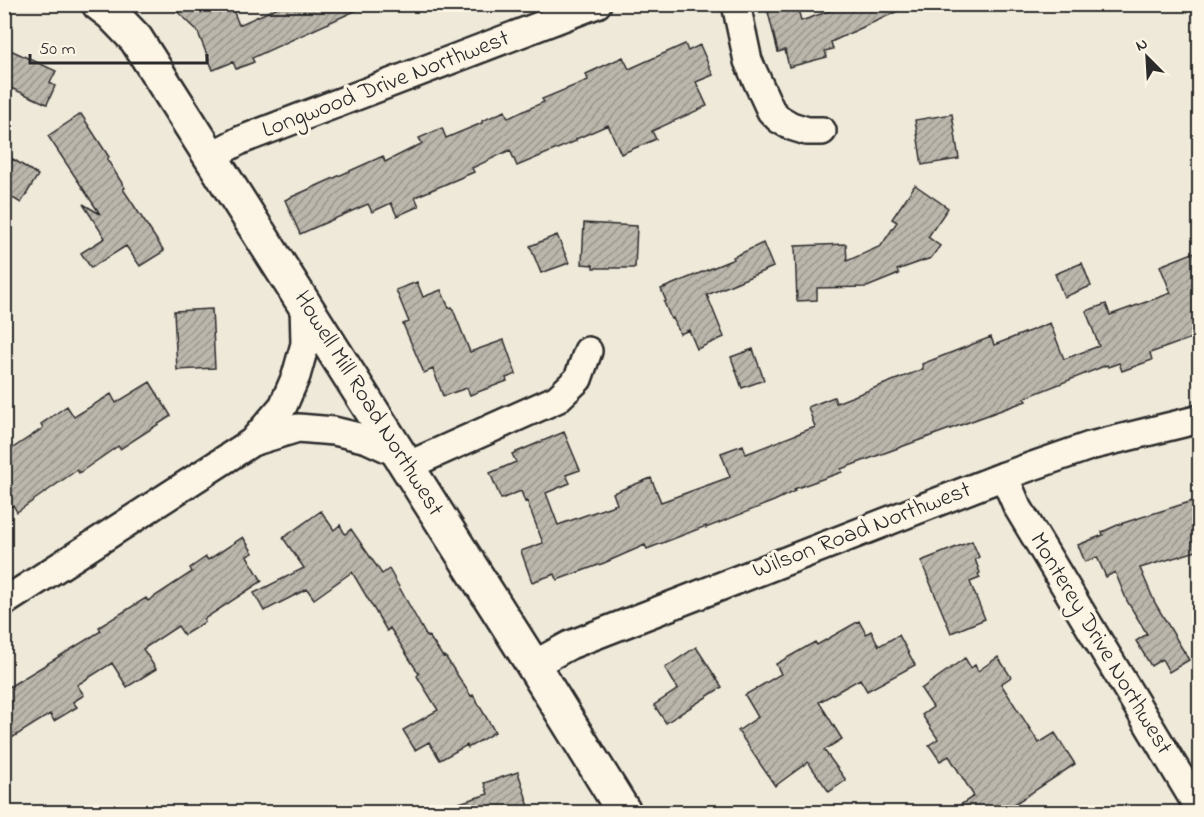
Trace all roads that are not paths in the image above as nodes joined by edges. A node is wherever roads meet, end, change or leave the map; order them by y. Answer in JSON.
{"nodes":[{"id":1,"x":99,"y":4,"type":"edge"},
{"id":2,"x":597,"y":4,"type":"edge"},
{"id":3,"x":736,"y":4,"type":"edge"},
{"id":4,"x":822,"y":131,"type":"dead end"},
{"id":5,"x":211,"y":156,"type":"junction"},
{"id":6,"x":304,"y":303,"type":"junction"},
{"id":7,"x":588,"y":351,"type":"dead end"},
{"id":8,"x":1200,"y":419,"type":"edge"},
{"id":9,"x":252,"y":442,"type":"junction"},
{"id":10,"x":403,"y":460,"type":"junction"},
{"id":11,"x":1004,"y":476,"type":"junction"},
{"id":12,"x":4,"y":602,"type":"edge"},
{"id":13,"x":533,"y":665,"type":"junction"},
{"id":14,"x":596,"y":770,"type":"junction"},
{"id":15,"x":1200,"y":810,"type":"edge"},
{"id":16,"x":607,"y":813,"type":"edge"},
{"id":17,"x":624,"y":813,"type":"edge"}],
"edges":[{"from":1,"to":5,"type":"main road","name":"Howell Mill Road Northwest"},
{"from":2,"to":5,"type":"street","name":"Longwood Drive Northwest"},
{"from":3,"to":4,"type":"street"},
{"from":5,"to":6,"type":"main road","name":"Howell Mill Road Northwest"},
{"from":6,"to":9,"type":"street"},
{"from":6,"to":10,"type":"main road","name":"Howell Mill Road Northwest"},
{"from":7,"to":10,"type":"street"},
{"from":8,"to":11,"type":"street","name":"Wilson Road Northwest"},
{"from":9,"to":10,"type":"street"},
{"from":9,"to":12,"type":"street"},
{"from":10,"to":13,"type":"main road","name":"Howell Mill Road Northwest"},
{"from":11,"to":13,"type":"street","name":"Wilson Road Northwest"},
{"from":11,"to":15,"type":"street","name":"Monterey Drive Northwest"},
{"from":13,"to":14,"type":"main road","name":"Howell Mill Road Northwest"},
{"from":14,"to":16,"type":"street"},
{"from":14,"to":17,"type":"main road","name":"Howell Mill Road Northwest"}]}
